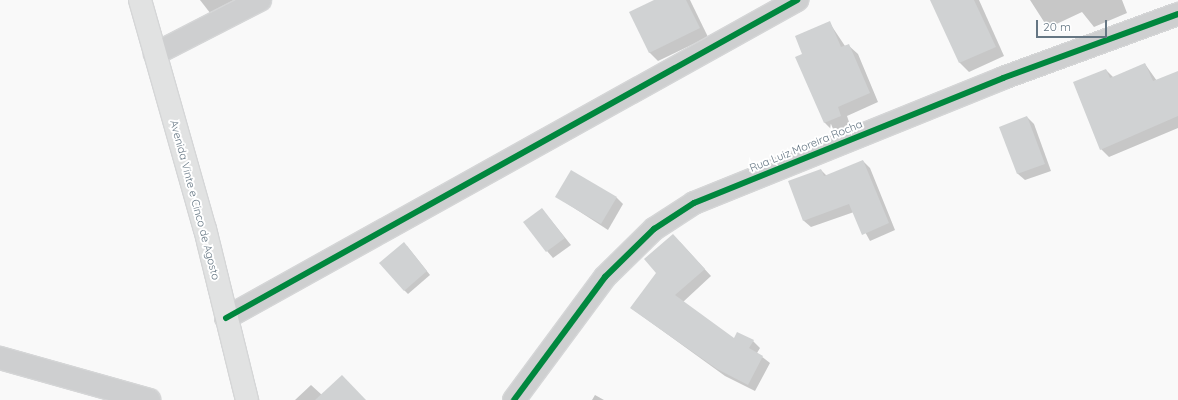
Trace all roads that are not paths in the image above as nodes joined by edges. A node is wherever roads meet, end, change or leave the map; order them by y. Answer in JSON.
{"nodes":[{"id":1,"x":140,"y":0,"type":"edge"},
{"id":2,"x":260,"y":0,"type":"edge"},
{"id":3,"x":797,"y":0,"type":"edge"},
{"id":4,"x":1178,"y":14,"type":"edge"},
{"id":5,"x":155,"y":54,"type":"junction"},
{"id":6,"x":226,"y":318,"type":"junction"},
{"id":7,"x":0,"y":358,"type":"edge"},
{"id":8,"x":149,"y":400,"type":"edge"},
{"id":9,"x":247,"y":400,"type":"edge"},
{"id":10,"x":514,"y":400,"type":"edge"}],
"edges":[{"from":1,"to":5,"type":"main road","name":"Avenida Vinte e Cinco de Agosto"},
{"from":2,"to":5,"type":"street"},
{"from":3,"to":6,"type":"street"},
{"from":4,"to":10,"type":"street","name":"Rua Luiz Moreira Rocha"},
{"from":5,"to":6,"type":"main road","name":"Avenida Vinte e Cinco de Agosto"},
{"from":6,"to":9,"type":"main road","name":"Avenida Vinte e Cinco de Agosto"},
{"from":7,"to":8,"type":"street"}]}
